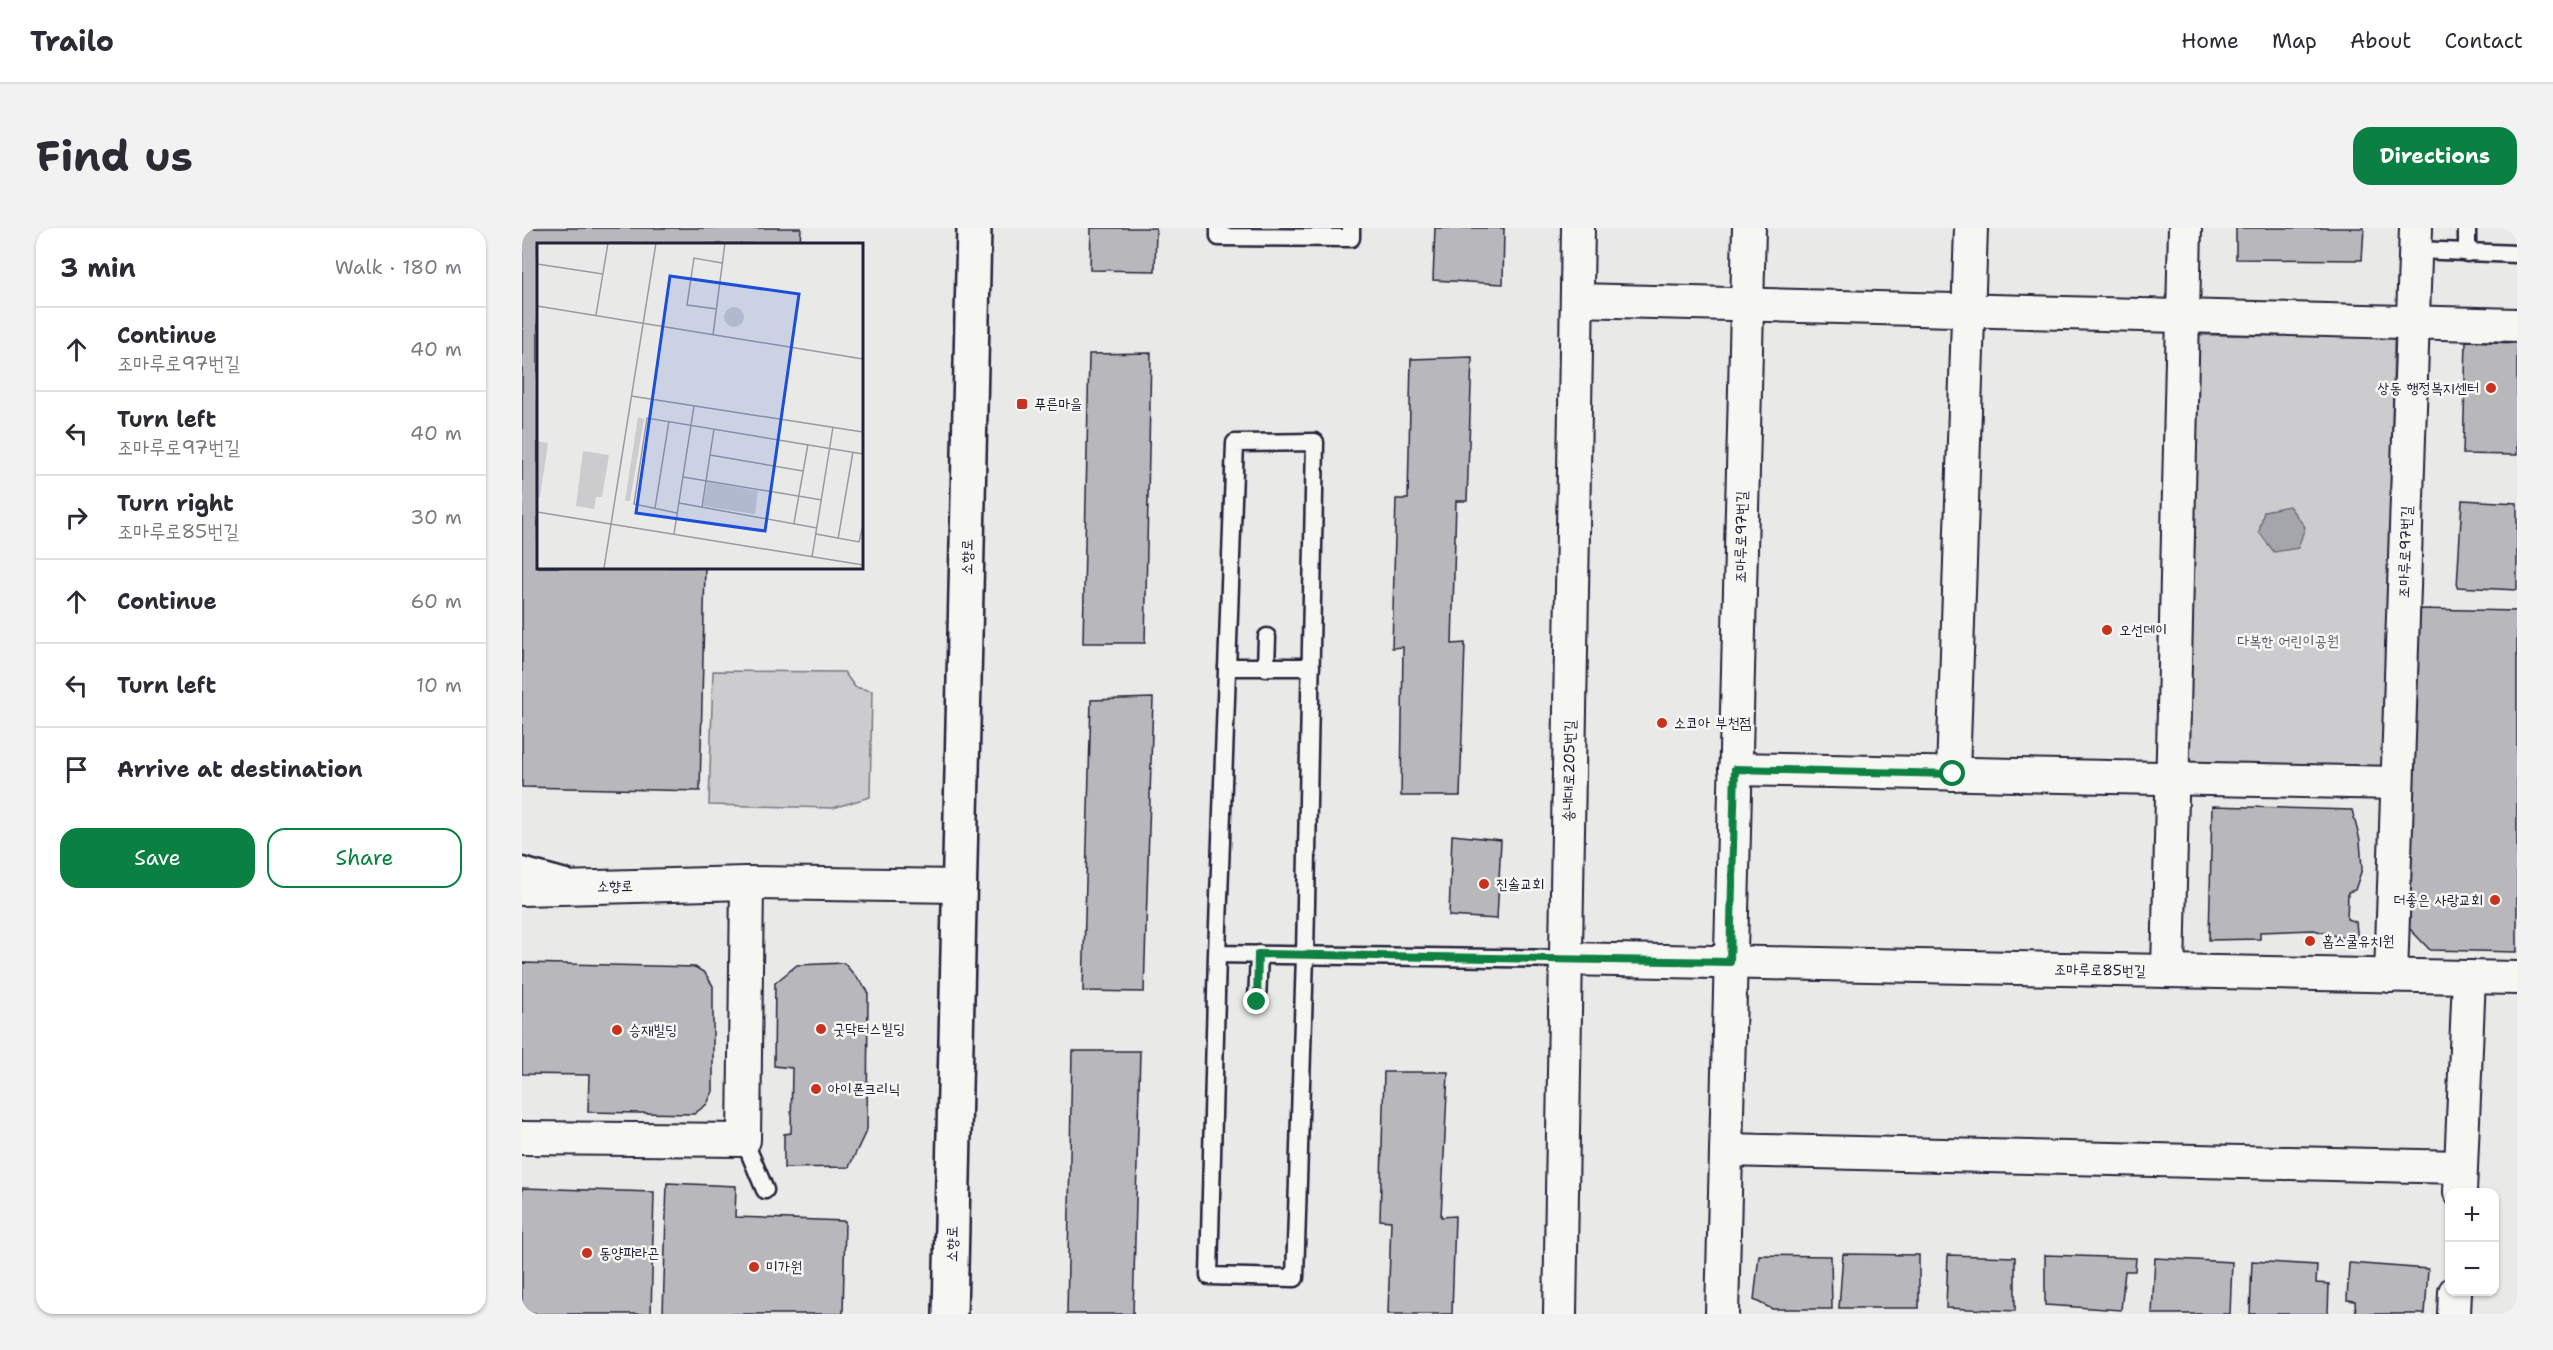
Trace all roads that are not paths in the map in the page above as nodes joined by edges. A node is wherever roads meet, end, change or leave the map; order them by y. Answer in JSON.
{"nodes":[{"id":1,"x":974,"y":228,"type":"edge"},
{"id":2,"x":1219,"y":228,"type":"edge"},
{"id":3,"x":1351,"y":228,"type":"edge"},
{"id":4,"x":1578,"y":228,"type":"edge"},
{"id":5,"x":1749,"y":228,"type":"edge"},
{"id":6,"x":1971,"y":228,"type":"edge"},
{"id":7,"x":2185,"y":228,"type":"edge"},
{"id":8,"x":2467,"y":228,"type":"edge"},
{"id":9,"x":2416,"y":239,"type":"edge"},
{"id":10,"x":2467,"y":253,"type":"junction"},
{"id":11,"x":2517,"y":254,"type":"edge"},
{"id":12,"x":1577,"y":300,"type":"junction"},
{"id":13,"x":1747,"y":304,"type":"junction"},
{"id":14,"x":1968,"y":310,"type":"junction"},
{"id":15,"x":2183,"y":316,"type":"junction"},
{"id":16,"x":2413,"y":322,"type":"junction"},
{"id":17,"x":2517,"y":325,"type":"edge"},
{"id":18,"x":1267,"y":637,"type":"dead end"},
{"id":19,"x":1311,"y":667,"type":"junction"},
{"id":20,"x":1227,"y":668,"type":"junction"},
{"id":21,"x":1266,"y":668,"type":"junction"},
{"id":22,"x":1735,"y":769,"type":"junction"},
{"id":23,"x":1953,"y":774,"type":"junction"},
{"id":24,"x":2172,"y":778,"type":"junction"},
{"id":25,"x":2397,"y":783,"type":"junction"},
{"id":26,"x":522,"y":866,"type":"edge"},
{"id":27,"x":747,"y":883,"type":"junction"},
{"id":28,"x":596,"y":886,"type":"junction"},
{"id":29,"x":960,"y":886,"type":"junction"},
{"id":30,"x":522,"y":889,"type":"edge"},
{"id":31,"x":1217,"y":954,"type":"junction"},
{"id":32,"x":1258,"y":954,"type":"junction"},
{"id":33,"x":1305,"y":955,"type":"junction"},
{"id":34,"x":1566,"y":959,"type":"junction"},
{"id":35,"x":1730,"y":962,"type":"junction"},
{"id":36,"x":2168,"y":971,"type":"junction"},
{"id":37,"x":2391,"y":976,"type":"junction"},
{"id":38,"x":2469,"y":977,"type":"junction"},
{"id":39,"x":2517,"y":978,"type":"edge"},
{"id":40,"x":1257,"y":1002,"type":"dead end"},
{"id":41,"x":522,"y":1138,"type":"edge"},
{"id":42,"x":744,"y":1140,"type":"junction"},
{"id":43,"x":1726,"y":1150,"type":"junction"},
{"id":44,"x":2460,"y":1180,"type":"edge"},
{"id":45,"x":765,"y":1190,"type":"dead end"},
{"id":46,"x":2455,"y":1296,"type":"edge"},
{"id":47,"x":950,"y":1314,"type":"edge"},
{"id":48,"x":1560,"y":1314,"type":"edge"},
{"id":49,"x":1722,"y":1314,"type":"edge"},
{"id":50,"x":2454,"y":1314,"type":"edge"}],
"edges":[{"from":1,"to":29,"type":"street","name":"소향로"},
{"from":2,"to":3,"type":"lane"},
{"from":4,"to":12,"type":"street","name":"송내대로205번길"},
{"from":5,"to":13,"type":"street","name":"조마루로97번길"},
{"from":6,"to":14,"type":"street"},
{"from":7,"to":15,"type":"street"},
{"from":8,"to":10,"type":"lane"},
{"from":9,"to":10,"type":"lane"},
{"from":9,"to":16,"type":"street","name":"조마루로97번길"},
{"from":10,"to":11,"type":"lane"},
{"from":12,"to":13,"type":"street"},
{"from":12,"to":34,"type":"street","name":"송내대로205번길"},
{"from":13,"to":14,"type":"street"},
{"from":13,"to":22,"type":"street","name":"조마루로97번길"},
{"from":14,"to":15,"type":"street"},
{"from":14,"to":23,"type":"street"},
{"from":15,"to":16,"type":"street"},
{"from":15,"to":24,"type":"street"},
{"from":16,"to":17,"type":"street"},
{"from":16,"to":25,"type":"street","name":"조마루로97번길"},
{"from":18,"to":21,"type":"lane"},
{"from":19,"to":20,"type":"lane"},
{"from":19,"to":21,"type":"lane"},
{"from":19,"to":33,"type":"lane"},
{"from":20,"to":21,"type":"lane"},
{"from":20,"to":31,"type":"lane"},
{"from":22,"to":23,"type":"street"},
{"from":22,"to":35,"type":"street","name":"조마루로97번길"},
{"from":23,"to":24,"type":"street"},
{"from":24,"to":25,"type":"street"},
{"from":24,"to":36,"type":"street"},
{"from":25,"to":37,"type":"street","name":"조마루로97번길"},
{"from":26,"to":28,"type":"lane"},
{"from":27,"to":28,"type":"street","name":"소향로"},
{"from":27,"to":29,"type":"street","name":"소향로"},
{"from":27,"to":42,"type":"street"},
{"from":28,"to":30,"type":"street","name":"소향로"},
{"from":29,"to":47,"type":"street","name":"소향로"},
{"from":31,"to":32,"type":"lane"},
{"from":31,"to":33,"type":"lane"},
{"from":32,"to":33,"type":"lane"},
{"from":32,"to":40,"type":"lane"},
{"from":33,"to":34,"type":"lane"},
{"from":34,"to":35,"type":"street","name":"조마루로85번길"},
{"from":34,"to":48,"type":"street","name":"송내대로205번길"},
{"from":35,"to":36,"type":"street","name":"조마루로85번길"},
{"from":35,"to":43,"type":"street"},
{"from":36,"to":37,"type":"street","name":"조마루로85번길"},
{"from":37,"to":38,"type":"street","name":"조마루로85번길"},
{"from":38,"to":39,"type":"street","name":"조마루로85번길"},
{"from":38,"to":44,"type":"street"},
{"from":41,"to":42,"type":"street"},
{"from":42,"to":45,"type":"lane"},
{"from":43,"to":44,"type":"street"},
{"from":43,"to":49,"type":"street"},
{"from":46,"to":50,"type":"street"}]}
